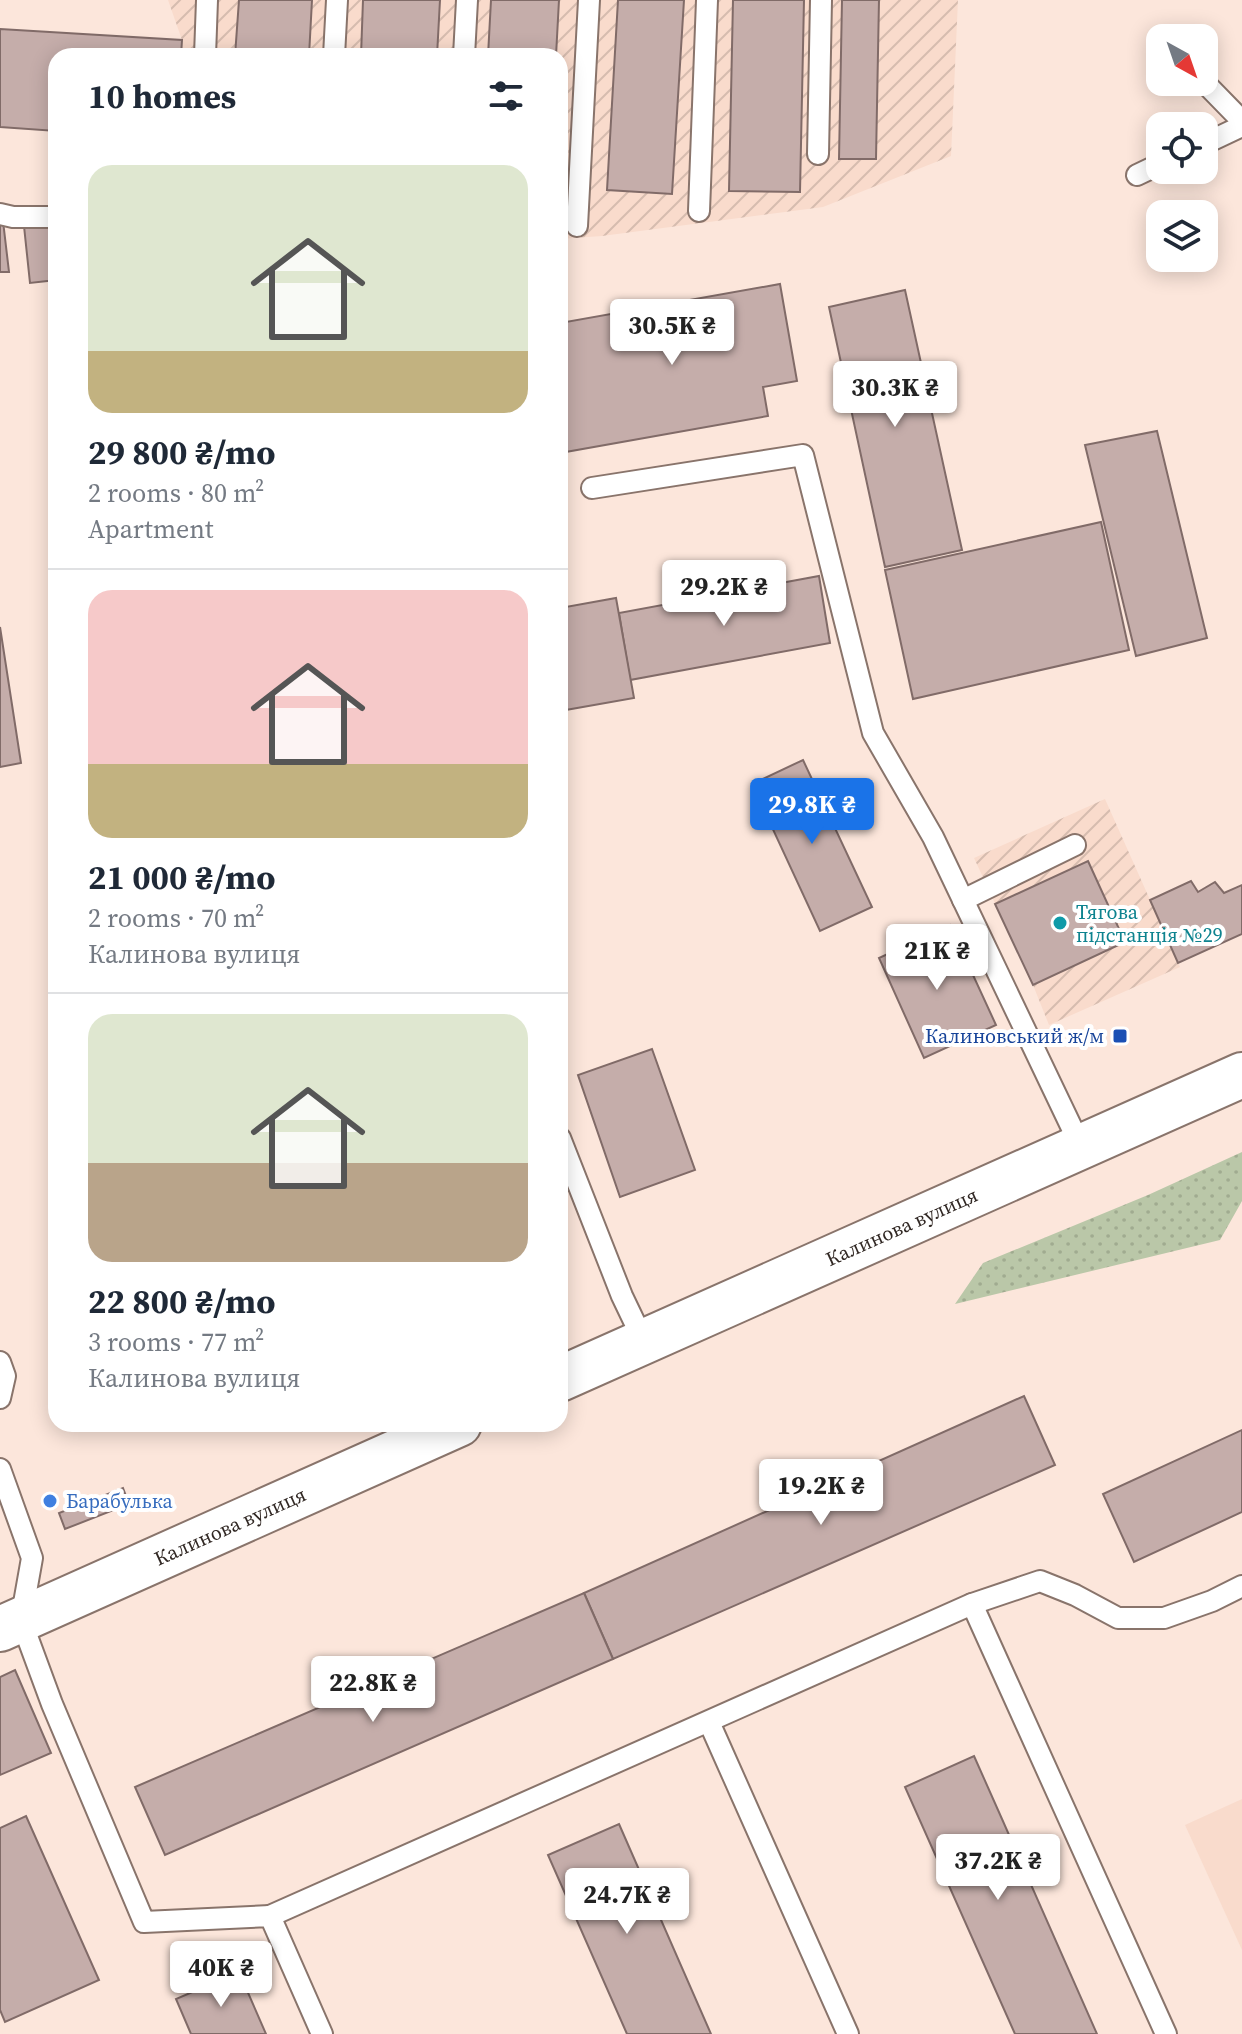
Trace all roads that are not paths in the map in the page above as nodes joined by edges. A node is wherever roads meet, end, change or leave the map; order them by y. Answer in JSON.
{"nodes":[{"id":1,"x":207,"y":0,"type":"edge"},
{"id":2,"x":337,"y":0,"type":"edge"},
{"id":3,"x":467,"y":0,"type":"edge"},
{"id":4,"x":589,"y":0,"type":"edge"},
{"id":5,"x":707,"y":0,"type":"edge"},
{"id":6,"x":821,"y":0,"type":"edge"},
{"id":7,"x":205,"y":48,"type":"edge"},
{"id":8,"x":334,"y":48,"type":"edge"},
{"id":9,"x":464,"y":48,"type":"edge"},
{"id":10,"x":1217,"y":96,"type":"edge"},
{"id":11,"x":1242,"y":123,"type":"edge"},
{"id":12,"x":1218,"y":136,"type":"edge"},
{"id":13,"x":818,"y":154,"type":"dead end"},
{"id":14,"x":1146,"y":171,"type":"edge"},
{"id":15,"x":1137,"y":175,"type":"dead end"},
{"id":16,"x":699,"y":211,"type":"dead end"},
{"id":17,"x":0,"y":214,"type":"edge"},
{"id":18,"x":48,"y":217,"type":"edge"},
{"id":19,"x":577,"y":226,"type":"dead end"},
{"id":20,"x":592,"y":488,"type":"dead end"},
{"id":21,"x":1075,"y":845,"type":"dead end"},
{"id":22,"x":963,"y":900,"type":"junction"},
{"id":23,"x":1242,"y":1075,"type":"edge"},
{"id":24,"x":1081,"y":1147,"type":"junction"},
{"id":25,"x":568,"y":1158,"type":"edge"},
{"id":26,"x":644,"y":1342,"type":"junction"},
{"id":27,"x":0,"y":1362,"type":"edge"},
{"id":28,"x":568,"y":1375,"type":"edge"},
{"id":29,"x":0,"y":1398,"type":"edge"},
{"id":30,"x":441,"y":1432,"type":"edge"},
{"id":31,"x":0,"y":1469,"type":"edge"},
{"id":32,"x":1242,"y":1586,"type":"edge"},
{"id":33,"x":972,"y":1604,"type":"junction"},
{"id":34,"x":10,"y":1624,"type":"edge"},
{"id":35,"x":709,"y":1722,"type":"junction"},
{"id":36,"x":270,"y":1916,"type":"junction"},
{"id":37,"x":322,"y":2034,"type":"edge"},
{"id":38,"x":848,"y":2034,"type":"edge"},
{"id":39,"x":1166,"y":2034,"type":"edge"}],
"edges":[{"from":1,"to":7,"type":"lane"},
{"from":2,"to":8,"type":"lane"},
{"from":3,"to":9,"type":"lane"},
{"from":4,"to":19,"type":"lane"},
{"from":5,"to":16,"type":"lane"},
{"from":6,"to":13,"type":"lane"},
{"from":10,"to":11,"type":"lane"},
{"from":11,"to":12,"type":"lane"},
{"from":14,"to":15,"type":"lane"},
{"from":17,"to":18,"type":"lane"},
{"from":20,"to":22,"type":"lane"},
{"from":21,"to":22,"type":"lane"},
{"from":22,"to":24,"type":"lane"},
{"from":23,"to":24,"type":"main road","name":"Калинова вулиця"},
{"from":24,"to":26,"type":"main road","name":"Калинова вулиця"},
{"from":25,"to":26,"type":"lane"},
{"from":26,"to":28,"type":"main road","name":"Калинова вулиця"},
{"from":27,"to":29,"type":"lane"},
{"from":30,"to":34,"type":"main road","name":"Калинова вулиця"},
{"from":31,"to":34,"type":"lane"},
{"from":32,"to":33,"type":"lane"},
{"from":33,"to":35,"type":"lane"},
{"from":33,"to":39,"type":"lane"},
{"from":34,"to":36,"type":"lane"},
{"from":35,"to":36,"type":"lane"},
{"from":35,"to":38,"type":"lane"},
{"from":36,"to":37,"type":"lane"}]}
